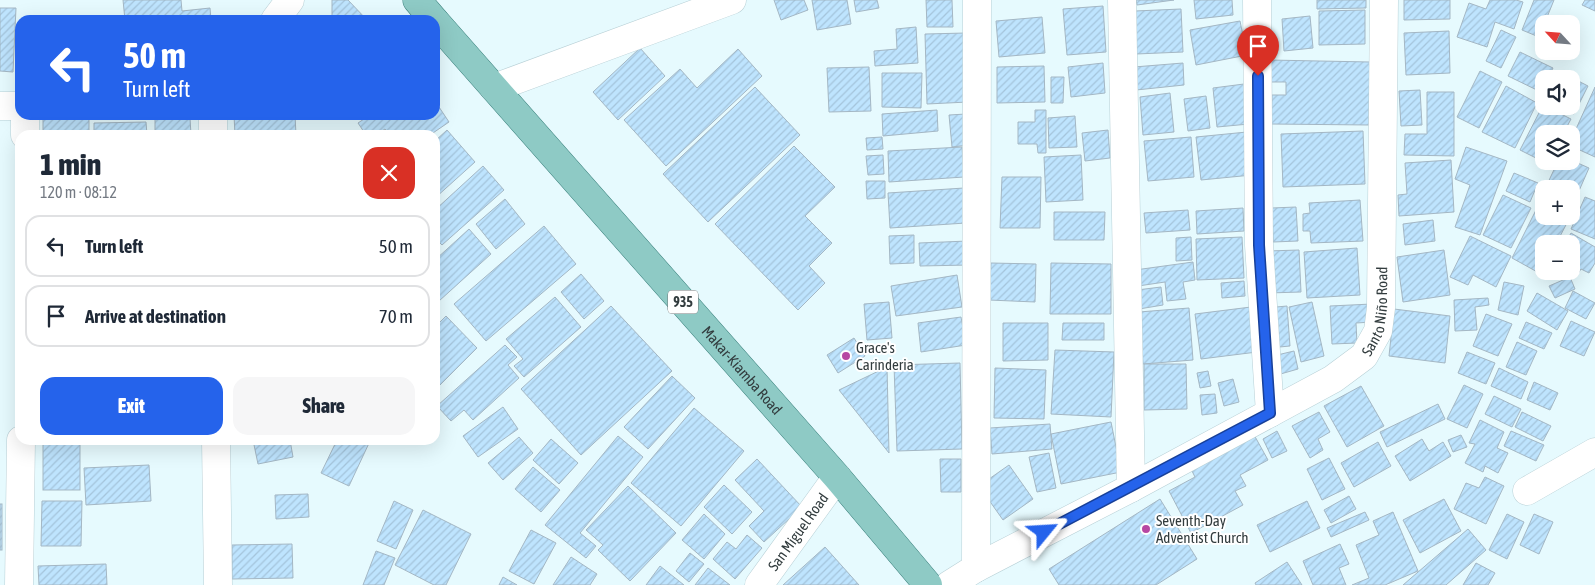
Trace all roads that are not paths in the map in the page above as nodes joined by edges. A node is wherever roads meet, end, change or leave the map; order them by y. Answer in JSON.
{"nodes":[{"id":1,"x":290,"y":0,"type":"edge"},
{"id":2,"x":417,"y":0,"type":"edge"},
{"id":3,"x":732,"y":0,"type":"edge"},
{"id":4,"x":977,"y":0,"type":"edge"},
{"id":5,"x":1122,"y":0,"type":"edge"},
{"id":6,"x":1257,"y":0,"type":"edge"},
{"id":7,"x":1384,"y":0,"type":"edge"},
{"id":8,"x":279,"y":15,"type":"edge"},
{"id":9,"x":430,"y":15,"type":"edge"},
{"id":10,"x":440,"y":26,"type":"edge"},
{"id":11,"x":494,"y":88,"type":"junction"},
{"id":12,"x":0,"y":106,"type":"edge"},
{"id":13,"x":15,"y":106,"type":"edge"},
{"id":14,"x":1270,"y":413,"type":"junction"},
{"id":15,"x":21,"y":445,"type":"edge"},
{"id":16,"x":216,"y":445,"type":"edge"},
{"id":17,"x":1595,"y":452,"type":"edge"},
{"id":18,"x":837,"y":477,"type":"junction"},
{"id":19,"x":1131,"y":488,"type":"junction"},
{"id":20,"x":1527,"y":491,"type":"dead end"},
{"id":21,"x":976,"y":568,"type":"junction"},
{"id":22,"x":19,"y":585,"type":"edge"},
{"id":23,"x":218,"y":585,"type":"edge"},
{"id":24,"x":759,"y":585,"type":"edge"},
{"id":25,"x":928,"y":585,"type":"edge"},
{"id":26,"x":949,"y":585,"type":"edge"}],
"edges":[{"from":1,"to":8,"type":"street"},
{"from":2,"to":9,"type":"main road","name":"Makar-Kiamba Road","number":"935"},
{"from":3,"to":11,"type":"street"},
{"from":4,"to":21,"type":"street"},
{"from":5,"to":19,"type":"street"},
{"from":6,"to":14,"type":"street"},
{"from":7,"to":14,"type":"street","name":"Santo Niño Road"},
{"from":10,"to":11,"type":"main road","name":"Makar-Kiamba Road","number":"935"},
{"from":11,"to":18,"type":"main road","name":"Makar-Kiamba Road","number":"935"},
{"from":12,"to":13,"type":"street"},
{"from":14,"to":19,"type":"street","name":"Santo Niño Road"},
{"from":15,"to":22,"type":"street"},
{"from":16,"to":23,"type":"street"},
{"from":17,"to":20,"type":"street"},
{"from":18,"to":24,"type":"street","name":"San Miguel Road"},
{"from":18,"to":25,"type":"main road","name":"Makar-Kiamba Road","number":"935"},
{"from":19,"to":21,"type":"street","name":"Santo Niño Road"},
{"from":21,"to":26,"type":"street","name":"Santo Niño Road"}]}
